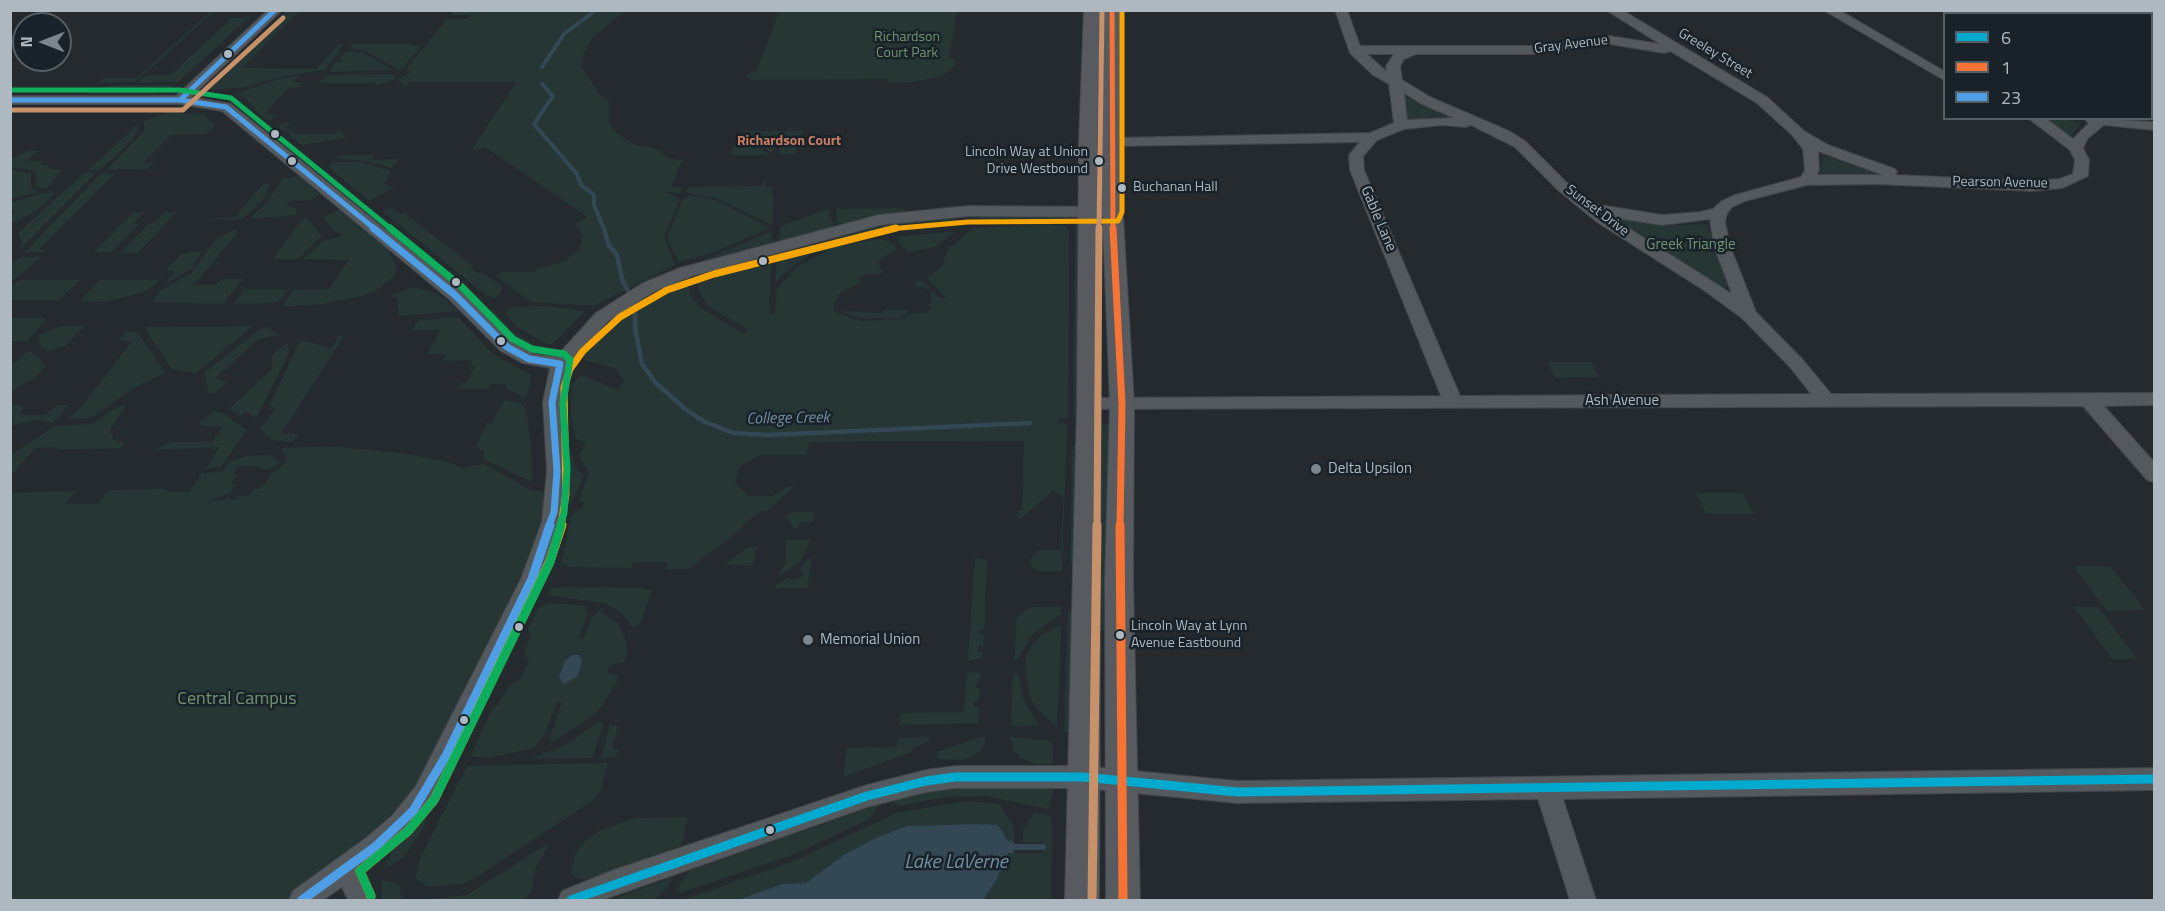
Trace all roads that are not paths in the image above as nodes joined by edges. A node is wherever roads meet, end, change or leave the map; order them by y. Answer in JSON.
{"nodes":[{"id":1,"x":276,"y":10,"type":"edge"},
{"id":2,"x":1092,"y":10,"type":"edge"},
{"id":3,"x":1112,"y":10,"type":"edge"},
{"id":4,"x":1341,"y":10,"type":"edge"},
{"id":5,"x":1610,"y":10,"type":"edge"},
{"id":6,"x":1829,"y":10,"type":"edge"},
{"id":7,"x":1850,"y":10,"type":"edge"},
{"id":8,"x":1591,"y":41,"type":"junction"},
{"id":9,"x":1355,"y":50,"type":"junction"},
{"id":10,"x":1414,"y":50,"type":"junction"},
{"id":11,"x":1691,"y":58,"type":"junction"},
{"id":12,"x":1943,"y":64,"type":"edge"},
{"id":13,"x":1943,"y":75,"type":"edge"},
{"id":14,"x":1396,"y":84,"type":"junction"},
{"id":15,"x":10,"y":100,"type":"edge"},
{"id":16,"x":180,"y":100,"type":"junction"},
{"id":17,"x":2038,"y":120,"type":"edge"},
{"id":18,"x":2094,"y":120,"type":"edge"},
{"id":19,"x":2103,"y":120,"type":"edge"},
{"id":20,"x":1474,"y":123,"type":"junction"},
{"id":21,"x":1401,"y":125,"type":"junction"},
{"id":22,"x":2154,"y":126,"type":"edge"},
{"id":23,"x":1797,"y":132,"type":"junction"},
{"id":24,"x":1372,"y":137,"type":"junction"},
{"id":25,"x":1112,"y":142,"type":"junction"},
{"id":26,"x":2076,"y":148,"type":"junction"},
{"id":27,"x":1807,"y":180,"type":"junction"},
{"id":28,"x":1924,"y":181,"type":"junction"},
{"id":29,"x":1588,"y":207,"type":"junction"},
{"id":30,"x":1100,"y":211,"type":"junction"},
{"id":31,"x":1719,"y":212,"type":"junction"},
{"id":32,"x":1748,"y":314,"type":"junction"},
{"id":33,"x":560,"y":364,"type":"junction"},
{"id":34,"x":2088,"y":399,"type":"junction"},
{"id":35,"x":2154,"y":399,"type":"edge"},
{"id":36,"x":1826,"y":400,"type":"junction"},
{"id":37,"x":1453,"y":402,"type":"junction"},
{"id":38,"x":1089,"y":404,"type":"junction"},
{"id":39,"x":1122,"y":404,"type":"junction"},
{"id":40,"x":2154,"y":475,"type":"edge"},
{"id":41,"x":1083,"y":777,"type":"junction"},
{"id":42,"x":2154,"y":779,"type":"edge"},
{"id":43,"x":1121,"y":780,"type":"junction"},
{"id":44,"x":1547,"y":787,"type":"junction"},
{"id":45,"x":347,"y":868,"type":"junction"},
{"id":46,"x":302,"y":900,"type":"edge"},
{"id":47,"x":361,"y":900,"type":"edge"},
{"id":48,"x":571,"y":900,"type":"edge"},
{"id":49,"x":1082,"y":900,"type":"edge"},
{"id":50,"x":1123,"y":900,"type":"edge"},
{"id":51,"x":1583,"y":900,"type":"edge"}],
"edges":[{"from":1,"to":16,"type":"street"},
{"from":2,"to":30,"type":"main road"},
{"from":3,"to":25,"type":"main road"},
{"from":4,"to":9,"type":"street","name":"Sunset Drive"},
{"from":5,"to":8,"type":"street","name":"Greeley Street"},
{"from":5,"to":11,"type":"street","name":"Greeley Street"},
{"from":6,"to":13,"type":"street"},
{"from":7,"to":12,"type":"street"},
{"from":8,"to":10,"type":"street","name":"Gray Avenue"},
{"from":8,"to":11,"type":"street","name":"Gray Avenue"},
{"from":9,"to":10,"type":"street","name":"Gray Avenue"},
{"from":9,"to":14,"type":"street","name":"Sunset Drive"},
{"from":10,"to":14,"type":"street"},
{"from":11,"to":23,"type":"street","name":"Greeley Street"},
{"from":14,"to":20,"type":"street","name":"Sunset Drive"},
{"from":14,"to":21,"type":"street"},
{"from":15,"to":16,"type":"street"},
{"from":16,"to":33,"type":"street"},
{"from":17,"to":26,"type":"street"},
{"from":18,"to":26,"type":"street"},
{"from":19,"to":22,"type":"street"},
{"from":20,"to":21,"type":"street"},
{"from":20,"to":29,"type":"street","name":"Sunset Drive"},
{"from":21,"to":24,"type":"street"},
{"from":23,"to":27,"type":"street"},
{"from":23,"to":28,"type":"street","name":"Pearson Avenue"},
{"from":24,"to":25,"type":"street"},
{"from":24,"to":37,"type":"street","name":"Gable Lane"},
{"from":25,"to":30,"type":"main road"},
{"from":26,"to":28,"type":"street","name":"Pearson Avenue"},
{"from":27,"to":28,"type":"street","name":"Pearson Avenue"},
{"from":27,"to":31,"type":"street","name":"Pearson Avenue"},
{"from":29,"to":31,"type":"street","name":"Pearson Avenue"},
{"from":29,"to":32,"type":"street","name":"Sunset Drive"},
{"from":30,"to":33,"type":"street"},
{"from":30,"to":38,"type":"main road"},
{"from":30,"to":39,"type":"main road"},
{"from":31,"to":32,"type":"street"},
{"from":32,"to":36,"type":"street","name":"Sunset Drive"},
{"from":33,"to":45,"type":"street"},
{"from":34,"to":35,"type":"street","name":"Ash Avenue"},
{"from":34,"to":36,"type":"street","name":"Ash Avenue"},
{"from":34,"to":40,"type":"street"},
{"from":36,"to":37,"type":"street","name":"Ash Avenue"},
{"from":37,"to":39,"type":"street","name":"Ash Avenue"},
{"from":38,"to":39,"type":"street","name":"Ash Avenue"},
{"from":38,"to":41,"type":"main road"},
{"from":39,"to":43,"type":"main road"},
{"from":41,"to":43,"type":"street"},
{"from":41,"to":48,"type":"street"},
{"from":41,"to":49,"type":"main road"},
{"from":42,"to":44,"type":"street"},
{"from":43,"to":44,"type":"street"},
{"from":43,"to":50,"type":"main road"},
{"from":44,"to":51,"type":"street"},
{"from":45,"to":46,"type":"street"},
{"from":45,"to":47,"type":"street"}]}
